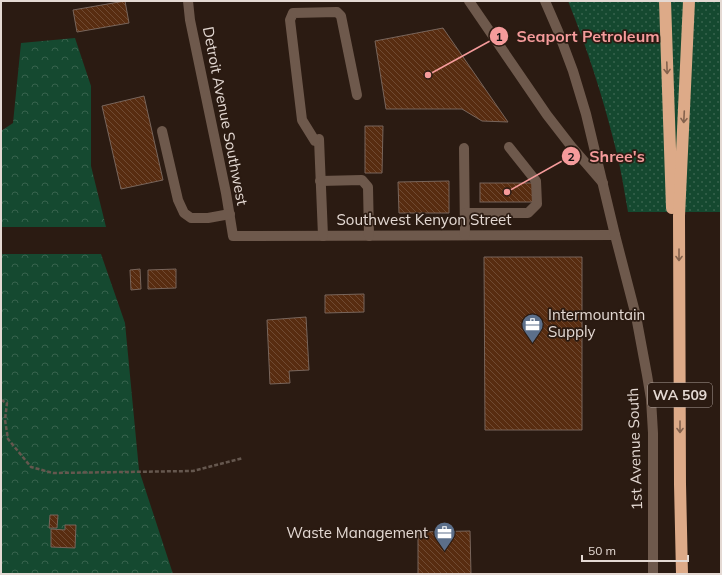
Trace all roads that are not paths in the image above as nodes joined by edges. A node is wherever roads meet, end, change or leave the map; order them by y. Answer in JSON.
{"nodes":[{"id":1,"x":188,"y":1,"type":"edge"},
{"id":2,"x":469,"y":1,"type":"edge"},
{"id":3,"x":545,"y":1,"type":"edge"},
{"id":4,"x":665,"y":1,"type":"edge"},
{"id":5,"x":689,"y":1,"type":"edge"},
{"id":6,"x":357,"y":95,"type":"dead end"},
{"id":7,"x":162,"y":131,"type":"dead end"},
{"id":8,"x":509,"y":147,"type":"dead end"},
{"id":9,"x":464,"y":148,"type":"dead end"},
{"id":10,"x":320,"y":181,"type":"junction"},
{"id":11,"x":604,"y":184,"type":"junction"},
{"id":12,"x":465,"y":213,"type":"junction"},
{"id":13,"x":230,"y":214,"type":"junction"},
{"id":14,"x":679,"y":216,"type":"junction"},
{"id":15,"x":465,"y":235,"type":"junction"},
{"id":16,"x":614,"y":235,"type":"junction"},
{"id":17,"x":233,"y":236,"type":"joint"},
{"id":18,"x":323,"y":236,"type":"junction"},
{"id":19,"x":369,"y":236,"type":"junction"},
{"id":20,"x":653,"y":574,"type":"edge"},
{"id":21,"x":682,"y":574,"type":"edge"}],
"edges":[{"from":1,"to":13,"type":"street","name":"Detroit Avenue Southwest"},
{"from":2,"to":11,"type":"street"},
{"from":3,"to":11,"type":"street","name":"1st Avenue South"},
{"from":4,"to":14,"type":"highway","one_way":true},
{"from":5,"to":14,"type":"highway","number":"WA 509","one_way":true},
{"from":6,"to":10,"type":"street"},
{"from":7,"to":13,"type":"street"},
{"from":8,"to":12,"type":"street"},
{"from":9,"to":12,"type":"street"},
{"from":10,"to":18,"type":"street"},
{"from":10,"to":19,"type":"street"},
{"from":11,"to":16,"type":"street","name":"1st Avenue South"},
{"from":12,"to":15,"type":"street"},
{"from":13,"to":17,"type":"street","name":"Detroit Avenue Southwest"},
{"from":14,"to":21,"type":"highway","number":"WA 509","one_way":true},
{"from":15,"to":16,"type":"street","name":"Southwest Kenyon Street"},
{"from":15,"to":19,"type":"street","name":"Southwest Kenyon Street"},
{"from":16,"to":20,"type":"street","name":"1st Avenue South"},
{"from":17,"to":18,"type":"street","name":"Southwest Kenyon Street"},
{"from":18,"to":19,"type":"street","name":"Southwest Kenyon Street"}]}
